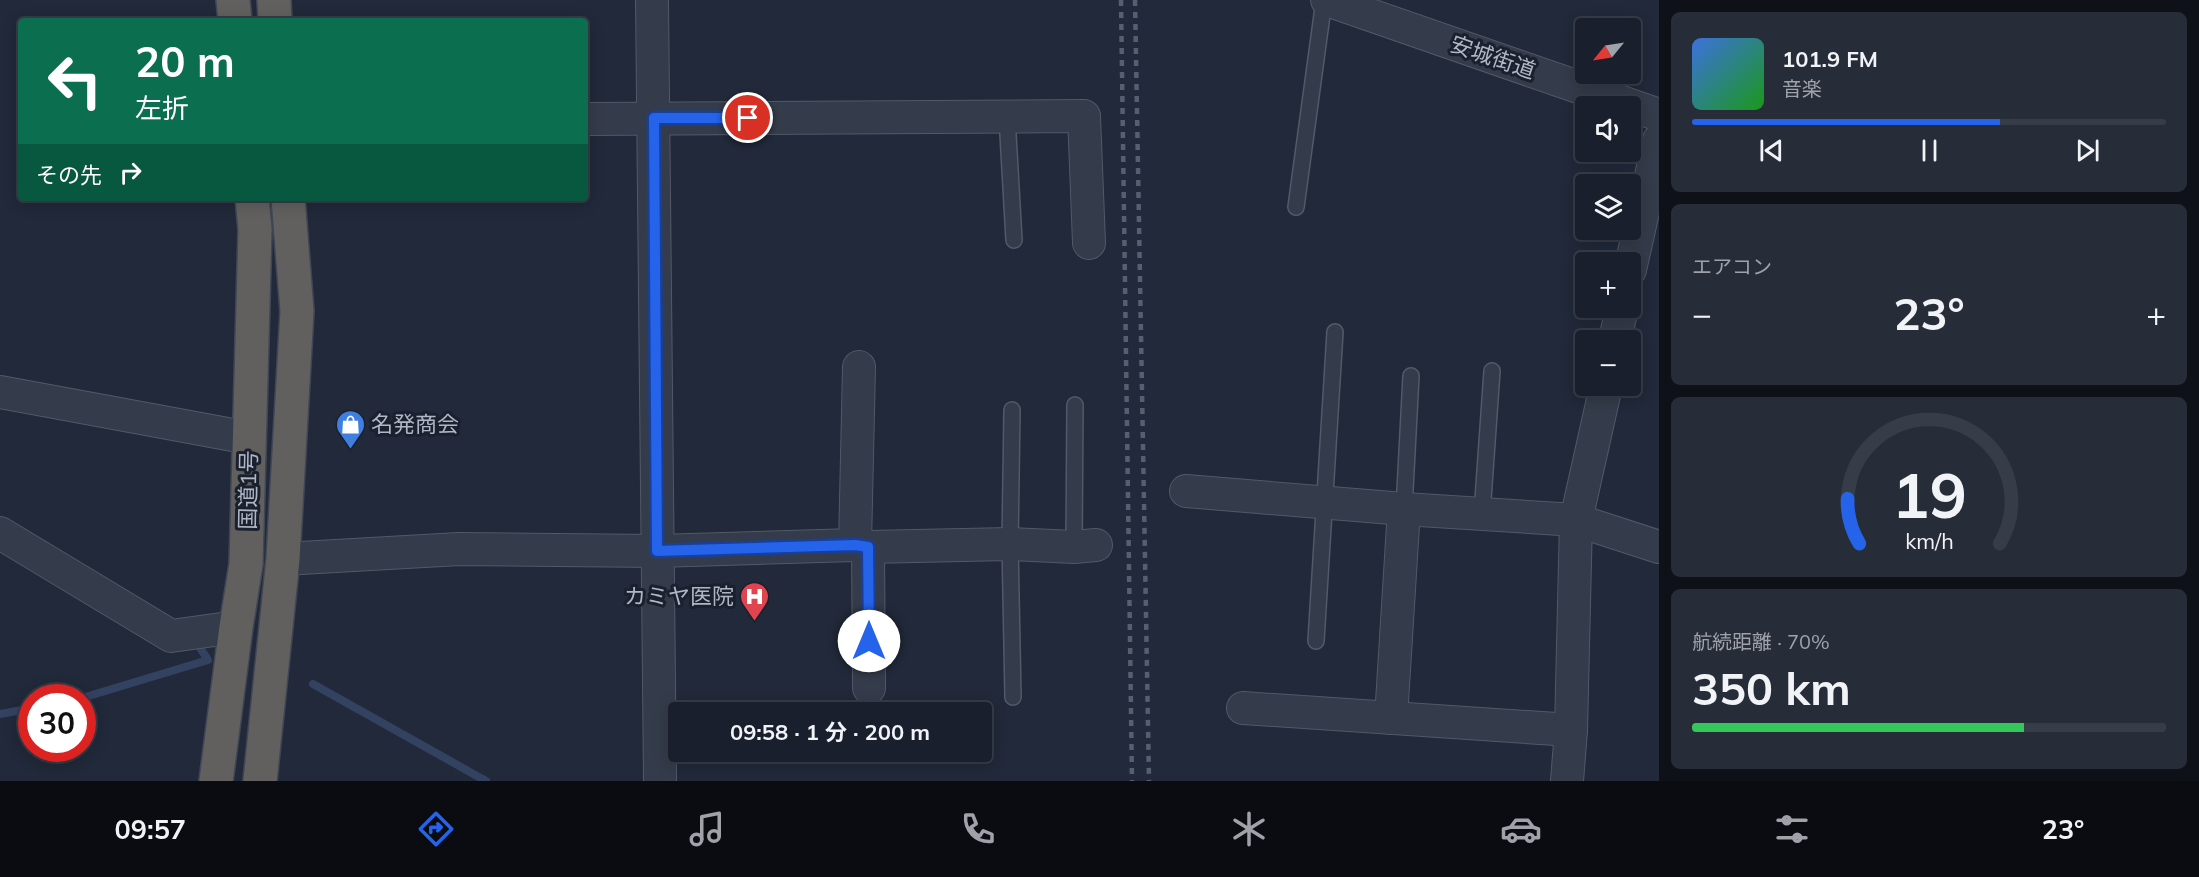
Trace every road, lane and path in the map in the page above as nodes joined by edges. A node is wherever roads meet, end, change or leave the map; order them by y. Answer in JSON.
{"nodes":[{"id":1,"x":233,"y":0,"type":"edge"},
{"id":2,"x":274,"y":0,"type":"edge"},
{"id":3,"x":652,"y":0,"type":"edge"},
{"id":4,"x":1326,"y":0,"type":"edge"},
{"id":5,"x":1384,"y":9,"type":"edge"},
{"id":6,"x":235,"y":18,"type":"edge"},
{"id":7,"x":275,"y":18,"type":"edge"},
{"id":8,"x":1659,"y":115,"type":"edge"},
{"id":9,"x":1007,"y":117,"type":"junction"},
{"id":10,"x":654,"y":118,"type":"junction"},
{"id":11,"x":588,"y":119,"type":"edge"},
{"id":12,"x":1659,"y":140,"type":"edge"},
{"id":13,"x":252,"y":201,"type":"edge"},
{"id":14,"x":288,"y":201,"type":"edge"},
{"id":15,"x":1296,"y":207,"type":"dead end"},
{"id":16,"x":1014,"y":240,"type":"dead end"},
{"id":17,"x":1089,"y":243,"type":"dead end"},
{"id":18,"x":1634,"y":252,"type":"edge"},
{"id":19,"x":1335,"y":332,"type":"dead end"},
{"id":20,"x":859,"y":367,"type":"dead end"},
{"id":21,"x":1492,"y":371,"type":"dead end"},
{"id":22,"x":1411,"y":376,"type":"dead end"},
{"id":23,"x":0,"y":392,"type":"edge"},
{"id":24,"x":1604,"y":396,"type":"edge"},
{"id":25,"x":1075,"y":405,"type":"dead end"},
{"id":26,"x":1012,"y":410,"type":"dead end"},
{"id":27,"x":249,"y":438,"type":"junction"},
{"id":28,"x":1186,"y":491,"type":"dead end"},
{"id":29,"x":1326,"y":503,"type":"junction"},
{"id":30,"x":1404,"y":509,"type":"junction"},
{"id":31,"x":1482,"y":514,"type":"junction"},
{"id":32,"x":1576,"y":520,"type":"junction"},
{"id":33,"x":0,"y":533,"type":"edge"},
{"id":34,"x":1010,"y":544,"type":"junction"},
{"id":35,"x":862,"y":546,"type":"junction"},
{"id":36,"x":1085,"y":546,"type":"joint"},
{"id":37,"x":1659,"y":547,"type":"edge"},
{"id":38,"x":657,"y":551,"type":"junction"},
{"id":39,"x":283,"y":559,"type":"junction"},
{"id":40,"x":236,"y":627,"type":"junction"},
{"id":41,"x":1316,"y":641,"type":"dead end"},
{"id":42,"x":869,"y":688,"type":"dead end"},
{"id":43,"x":1013,"y":697,"type":"dead end"},
{"id":44,"x":1242,"y":708,"type":"dead end"},
{"id":45,"x":1391,"y":718,"type":"junction"},
{"id":46,"x":1571,"y":730,"type":"junction"},
{"id":47,"x":216,"y":781,"type":"edge"},
{"id":48,"x":260,"y":781,"type":"edge"},
{"id":49,"x":660,"y":781,"type":"edge"},
{"id":50,"x":1567,"y":781,"type":"edge"}],
"edges":[{"from":1,"to":6,"type":"highway"},
{"from":2,"to":7,"type":"highway"},
{"from":3,"to":10,"type":"street"},
{"from":4,"to":5,"type":"street","name":"安城街道"},
{"from":4,"to":15,"type":"lane"},
{"from":5,"to":8,"type":"street","name":"安城街道"},
{"from":9,"to":10,"type":"street"},
{"from":9,"to":16,"type":"lane"},
{"from":9,"to":17,"type":"street"},
{"from":10,"to":11,"type":"street"},
{"from":10,"to":38,"type":"street"},
{"from":12,"to":18,"type":"street"},
{"from":13,"to":27,"type":"highway","name":"国道1号"},
{"from":14,"to":39,"type":"highway","name":"国道1号"},
{"from":19,"to":29,"type":"lane"},
{"from":20,"to":35,"type":"street"},
{"from":21,"to":31,"type":"lane"},
{"from":22,"to":30,"type":"lane"},
{"from":23,"to":27,"type":"street"},
{"from":24,"to":32,"type":"street"},
{"from":25,"to":36,"type":"lane"},
{"from":26,"to":34,"type":"lane"},
{"from":27,"to":40,"type":"highway","name":"国道1号"},
{"from":28,"to":29,"type":"street"},
{"from":29,"to":30,"type":"street"},
{"from":29,"to":41,"type":"lane"},
{"from":30,"to":31,"type":"street"},
{"from":30,"to":45,"type":"street"},
{"from":31,"to":32,"type":"street"},
{"from":32,"to":37,"type":"street"},
{"from":32,"to":46,"type":"street"},
{"from":33,"to":40,"type":"street"},
{"from":34,"to":35,"type":"street"},
{"from":34,"to":36,"type":"street"},
{"from":34,"to":43,"type":"lane"},
{"from":35,"to":38,"type":"street"},
{"from":35,"to":42,"type":"street"},
{"from":38,"to":39,"type":"street"},
{"from":38,"to":49,"type":"street"},
{"from":39,"to":48,"type":"highway","name":"国道1号"},
{"from":40,"to":47,"type":"highway","name":"国道1号"},
{"from":44,"to":45,"type":"street"},
{"from":45,"to":46,"type":"street"},
{"from":46,"to":50,"type":"street"}]}
